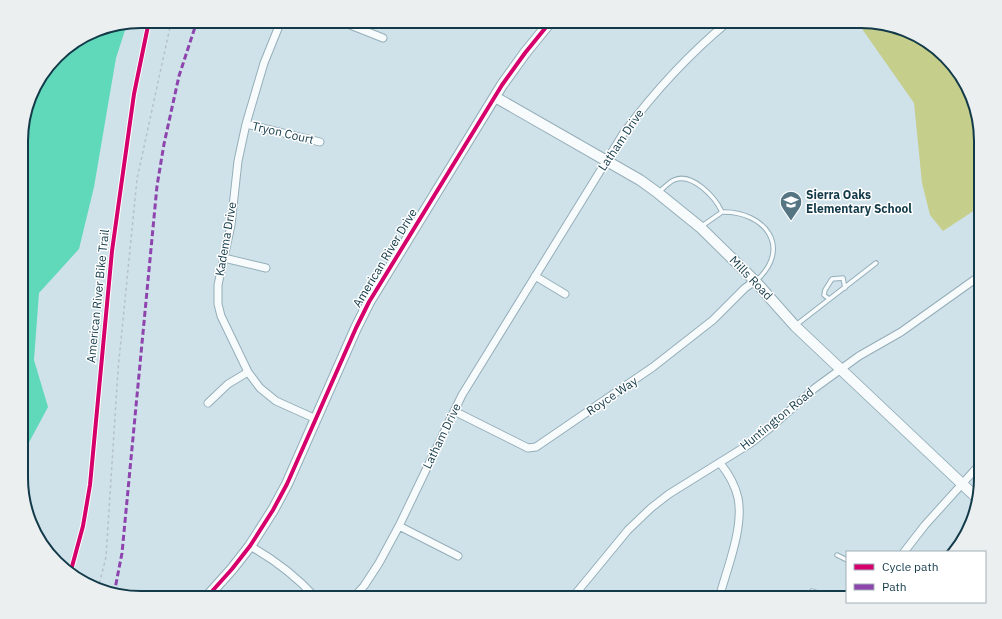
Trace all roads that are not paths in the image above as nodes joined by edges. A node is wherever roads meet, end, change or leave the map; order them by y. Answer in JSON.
{"nodes":[{"id":1,"x":279,"y":28,"type":"edge"},
{"id":2,"x":358,"y":28,"type":"edge"},
{"id":3,"x":545,"y":28,"type":"edge"},
{"id":4,"x":721,"y":28,"type":"edge"},
{"id":5,"x":383,"y":38,"type":"dead end"},
{"id":6,"x":495,"y":97,"type":"junction"},
{"id":7,"x":246,"y":124,"type":"junction"},
{"id":8,"x":320,"y":142,"type":"dead end"},
{"id":9,"x":606,"y":161,"type":"junction"},
{"id":10,"x":658,"y":192,"type":"junction"},
{"id":11,"x":722,"y":212,"type":"junction"},
{"id":12,"x":700,"y":227,"type":"junction"},
{"id":13,"x":224,"y":258,"type":"junction"},
{"id":14,"x":876,"y":263,"type":"dead end"},
{"id":15,"x":266,"y":268,"type":"dead end"},
{"id":16,"x":535,"y":276,"type":"junction"},
{"id":17,"x":974,"y":280,"type":"edge"},
{"id":18,"x":755,"y":281,"type":"junction"},
{"id":19,"x":845,"y":288,"type":"junction"},
{"id":20,"x":565,"y":294,"type":"dead end"},
{"id":21,"x":829,"y":299,"type":"junction"},
{"id":22,"x":795,"y":326,"type":"junction"},
{"id":23,"x":841,"y":369,"type":"junction"},
{"id":24,"x":248,"y":372,"type":"junction"},
{"id":25,"x":208,"y":403,"type":"dead end"},
{"id":26,"x":454,"y":411,"type":"junction"},
{"id":27,"x":316,"y":419,"type":"junction"},
{"id":28,"x":720,"y":462,"type":"junction"},
{"id":29,"x":974,"y":471,"type":"edge"},
{"id":30,"x":962,"y":484,"type":"junction"},
{"id":31,"x":973,"y":494,"type":"edge"},
{"id":32,"x":399,"y":526,"type":"junction"},
{"id":33,"x":250,"y":546,"type":"junction"},
{"id":34,"x":905,"y":551,"type":"edge"},
{"id":35,"x":837,"y":555,"type":"dead end"},
{"id":36,"x":458,"y":556,"type":"dead end"},
{"id":37,"x":846,"y":560,"type":"edge"},
{"id":38,"x":212,"y":591,"type":"edge"},
{"id":39,"x":309,"y":591,"type":"edge"},
{"id":40,"x":359,"y":591,"type":"edge"},
{"id":41,"x":578,"y":591,"type":"edge"},
{"id":42,"x":722,"y":591,"type":"edge"}],
"edges":[{"from":1,"to":7,"type":"street","name":"Kadema Drive"},
{"from":2,"to":5,"type":"street"},
{"from":3,"to":6,"type":"street","name":"American River Drive"},
{"from":4,"to":9,"type":"street","name":"Latham Drive"},
{"from":6,"to":9,"type":"street","name":"Mills Road"},
{"from":6,"to":27,"type":"street","name":"American River Drive"},
{"from":7,"to":8,"type":"street","name":"Tryon Court"},
{"from":7,"to":13,"type":"street","name":"Kadema Drive"},
{"from":9,"to":10,"type":"street","name":"Mills Road"},
{"from":9,"to":16,"type":"street","name":"Latham Drive"},
{"from":10,"to":11,"type":"lane"},
{"from":10,"to":12,"type":"street","name":"Mills Road"},
{"from":11,"to":12,"type":"lane"},
{"from":11,"to":18,"type":"lane"},
{"from":12,"to":18,"type":"street","name":"Mills Road"},
{"from":13,"to":15,"type":"street"},
{"from":13,"to":24,"type":"street","name":"Kadema Drive"},
{"from":14,"to":19,"type":"lane"},
{"from":16,"to":20,"type":"street"},
{"from":16,"to":26,"type":"street","name":"Latham Drive"},
{"from":17,"to":23,"type":"street","name":"Huntington Road"},
{"from":18,"to":22,"type":"street","name":"Mills Road"},
{"from":18,"to":26,"type":"street","name":"Royce Way"},
{"from":19,"to":21,"type":"lane"},
{"from":19,"to":21,"type":"lane"},
{"from":21,"to":22,"type":"lane"},
{"from":22,"to":23,"type":"street","name":"Mills Road"},
{"from":23,"to":28,"type":"street","name":"Huntington Road"},
{"from":23,"to":30,"type":"street","name":"Mills Road"},
{"from":24,"to":25,"type":"street"},
{"from":24,"to":27,"type":"street","name":"Kadema Drive"},
{"from":26,"to":32,"type":"street","name":"Latham Drive"},
{"from":27,"to":33,"type":"street","name":"American River Drive"},
{"from":28,"to":41,"type":"street","name":"Huntington Road"},
{"from":28,"to":42,"type":"street"},
{"from":29,"to":30,"type":"street"},
{"from":30,"to":31,"type":"street","name":"Mills Road"},
{"from":30,"to":34,"type":"street"},
{"from":32,"to":36,"type":"street"},
{"from":32,"to":40,"type":"street","name":"Latham Drive"},
{"from":33,"to":38,"type":"street","name":"American River Drive"},
{"from":33,"to":39,"type":"street"},
{"from":35,"to":37,"type":"lane"}]}
